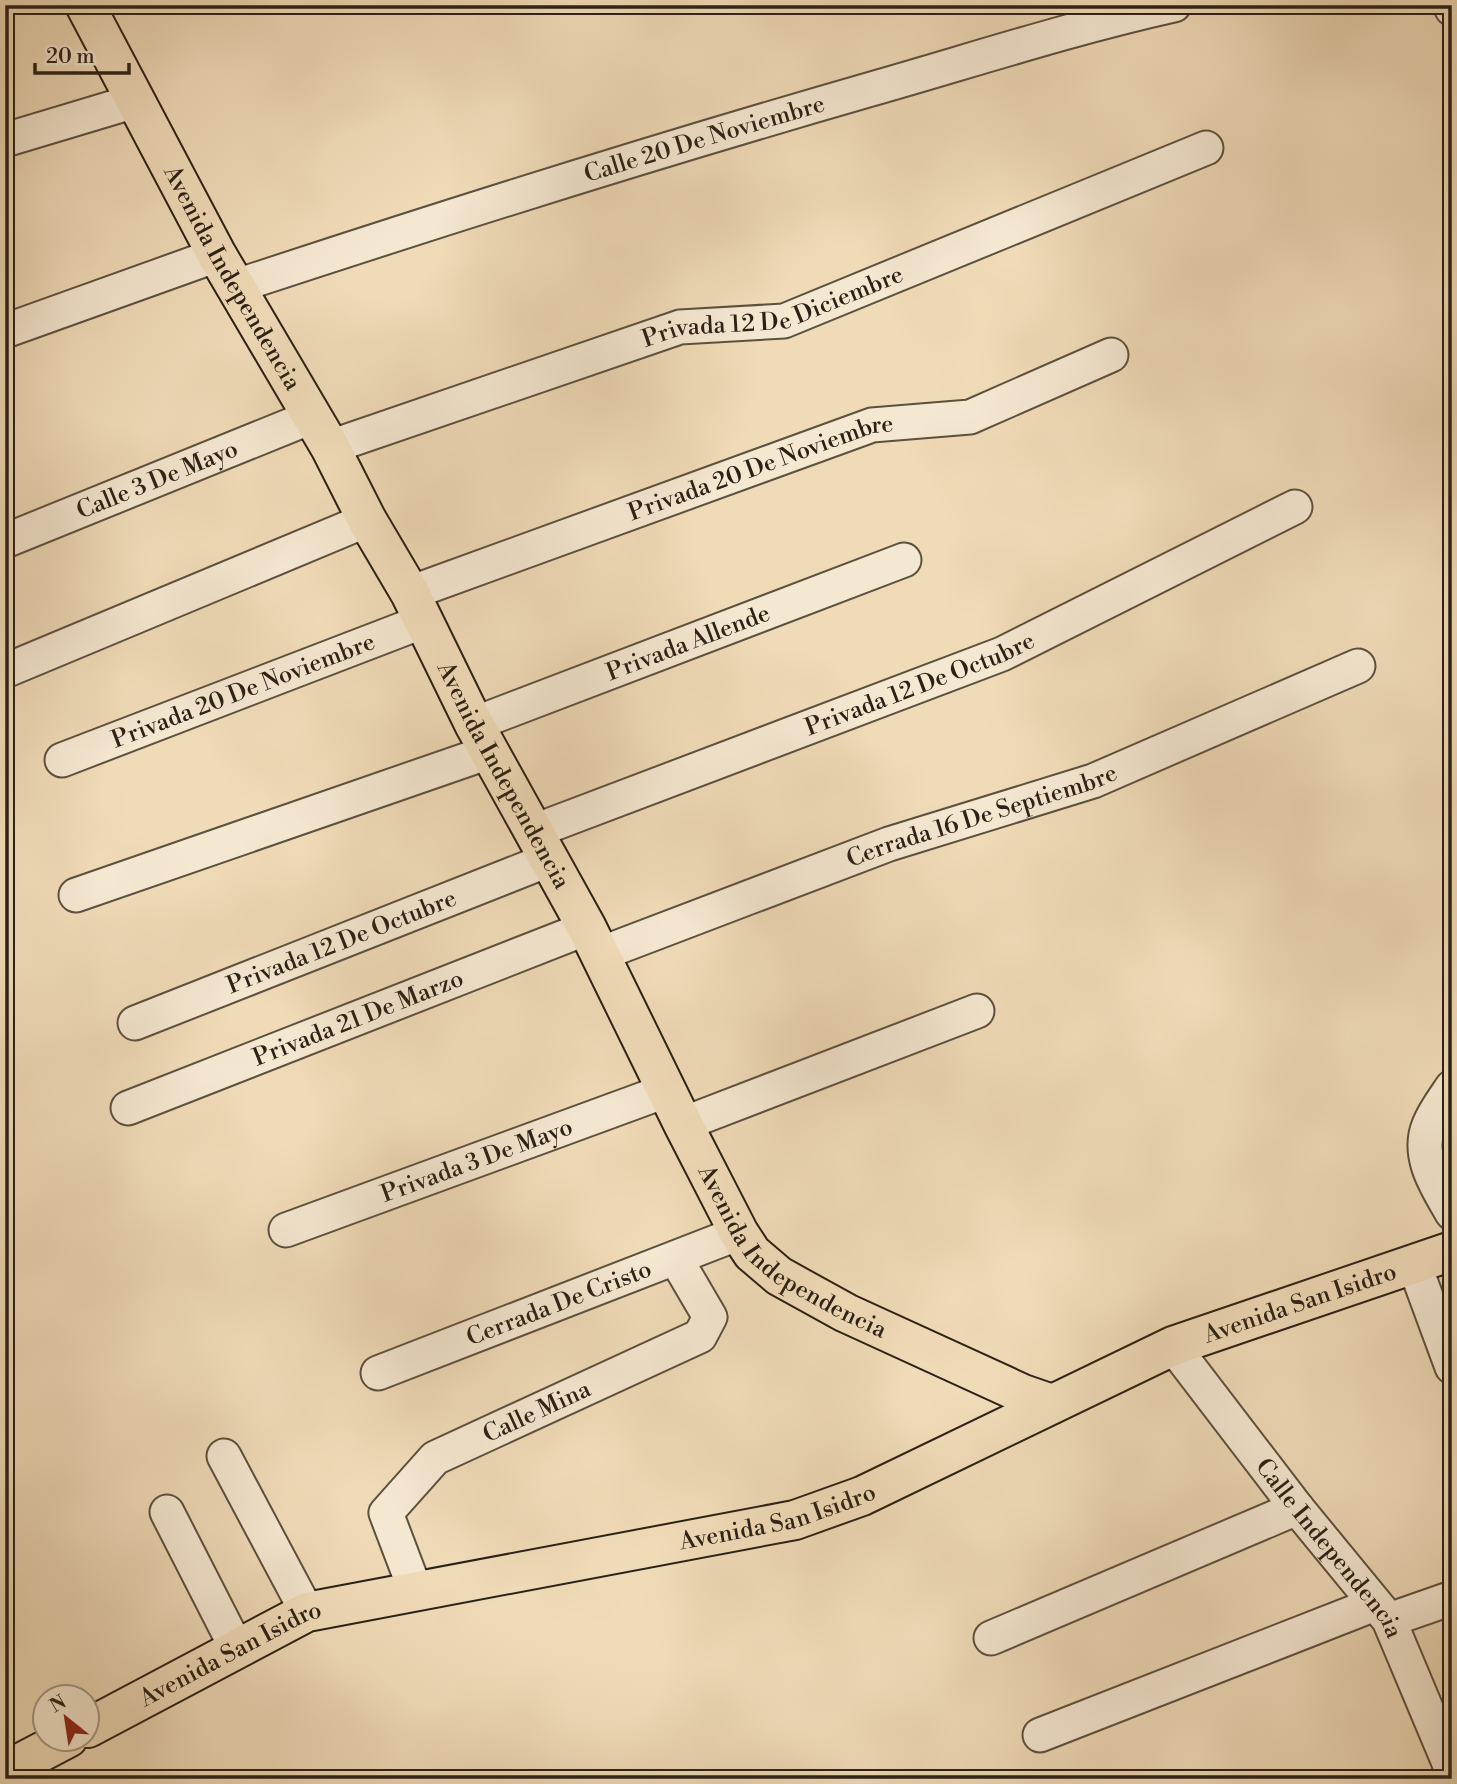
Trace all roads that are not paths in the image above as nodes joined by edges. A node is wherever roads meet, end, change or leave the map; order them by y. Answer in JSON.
{"nodes":[{"id":1,"x":85,"y":5,"type":"edge"},
{"id":2,"x":1155,"y":7,"type":"edge"},
{"id":3,"x":135,"y":101,"type":"junction"},
{"id":4,"x":5,"y":140,"type":"edge"},
{"id":5,"x":1206,"y":148,"type":"dead end"},
{"id":6,"x":227,"y":271,"type":"junction"},
{"id":7,"x":5,"y":331,"type":"edge"},
{"id":8,"x":1111,"y":355,"type":"dead end"},
{"id":9,"x":320,"y":432,"type":"junction"},
{"id":10,"x":1295,"y":507,"type":"dead end"},
{"id":11,"x":366,"y":520,"type":"junction"},
{"id":12,"x":5,"y":541,"type":"edge"},
{"id":13,"x":904,"y":560,"type":"dead end"},
{"id":14,"x":417,"y":607,"type":"junction"},
{"id":15,"x":1358,"y":666,"type":"dead end"},
{"id":16,"x":5,"y":671,"type":"edge"},
{"id":17,"x":481,"y":738,"type":"junction"},
{"id":18,"x":62,"y":760,"type":"dead end"},
{"id":19,"x":540,"y":846,"type":"junction"},
{"id":20,"x":76,"y":895,"type":"dead end"},
{"id":21,"x":593,"y":941,"type":"junction"},
{"id":22,"x":977,"y":1011,"type":"dead end"},
{"id":23,"x":135,"y":1023,"type":"dead end"},
{"id":24,"x":1452,"y":1087,"type":"edge"},
{"id":25,"x":668,"y":1090,"type":"junction"},
{"id":26,"x":128,"y":1108,"type":"dead end"},
{"id":27,"x":683,"y":1124,"type":"junction"},
{"id":28,"x":1452,"y":1213,"type":"edge"},
{"id":29,"x":286,"y":1230,"type":"dead end"},
{"id":30,"x":739,"y":1233,"type":"junction"},
{"id":31,"x":1452,"y":1251,"type":"edge"},
{"id":32,"x":676,"y":1259,"type":"junction"},
{"id":33,"x":1414,"y":1264,"type":"junction"},
{"id":34,"x":1174,"y":1346,"type":"junction"},
{"id":35,"x":1452,"y":1367,"type":"edge"},
{"id":36,"x":378,"y":1373,"type":"dead end"},
{"id":37,"x":1052,"y":1404,"type":"junction"},
{"id":38,"x":224,"y":1456,"type":"dead end"},
{"id":39,"x":1297,"y":1508,"type":"junction"},
{"id":40,"x":167,"y":1512,"type":"dead end"},
{"id":41,"x":416,"y":1592,"type":"junction"},
{"id":42,"x":1452,"y":1598,"type":"edge"},
{"id":43,"x":307,"y":1612,"type":"junction"},
{"id":44,"x":1382,"y":1612,"type":"junction"},
{"id":45,"x":991,"y":1638,"type":"dead end"},
{"id":46,"x":237,"y":1649,"type":"junction"},
{"id":47,"x":102,"y":1721,"type":"edge"},
{"id":48,"x":1040,"y":1735,"type":"dead end"},
{"id":49,"x":41,"y":1752,"type":"edge"},
{"id":50,"x":1452,"y":1770,"type":"edge"},
{"id":51,"x":5,"y":1771,"type":"edge"}],
"edges":[{"from":1,"to":3,"type":"main road","name":"Avenida Independencia"},
{"from":2,"to":6,"type":"street","name":"Calle 20 De Noviembre"},
{"from":3,"to":4,"type":"street"},
{"from":3,"to":6,"type":"main road","name":"Avenida Independencia"},
{"from":5,"to":9,"type":"street","name":"Privada 12 De Diciembre"},
{"from":6,"to":7,"type":"street","name":"Calle 20 De Noviembre"},
{"from":6,"to":9,"type":"main road","name":"Avenida Independencia"},
{"from":8,"to":14,"type":"street","name":"Privada 20 De Noviembre"},
{"from":9,"to":11,"type":"main road","name":"Avenida Independencia"},
{"from":9,"to":12,"type":"street","name":"Calle 3 De Mayo"},
{"from":10,"to":19,"type":"street","name":"Privada 12 De Octubre"},
{"from":11,"to":14,"type":"main road","name":"Avenida Independencia"},
{"from":11,"to":16,"type":"street"},
{"from":13,"to":17,"type":"street","name":"Privada Allende"},
{"from":14,"to":17,"type":"main road","name":"Avenida Independencia"},
{"from":14,"to":18,"type":"street","name":"Privada 20 De Noviembre"},
{"from":15,"to":21,"type":"street","name":"Cerrada 16 De Septiembre"},
{"from":17,"to":19,"type":"main road","name":"Avenida Independencia"},
{"from":17,"to":20,"type":"street","name":"Privada Allende"},
{"from":19,"to":21,"type":"main road","name":"Avenida Independencia"},
{"from":19,"to":23,"type":"street","name":"Privada 12 De Octubre"},
{"from":21,"to":25,"type":"main road","name":"Avenida Independencia"},
{"from":21,"to":26,"type":"street","name":"Privada 21 De Marzo"},
{"from":22,"to":27,"type":"street"},
{"from":24,"to":28,"type":"street"},
{"from":25,"to":27,"type":"main road","name":"Avenida Independencia"},
{"from":25,"to":29,"type":"street","name":"Privada 3 De Mayo"},
{"from":27,"to":30,"type":"main road","name":"Avenida Independencia"},
{"from":30,"to":32,"type":"street","name":"Cerrada De Cristo"},
{"from":30,"to":37,"type":"main road","name":"Avenida Independencia"},
{"from":31,"to":33,"type":"main road","name":"Avenida San Isidro"},
{"from":32,"to":36,"type":"street","name":"Cerrada De Cristo"},
{"from":32,"to":41,"type":"street","name":"Calle Mina"},
{"from":33,"to":34,"type":"main road","name":"Avenida San Isidro"},
{"from":33,"to":35,"type":"street"},
{"from":34,"to":37,"type":"main road","name":"Avenida San Isidro"},
{"from":34,"to":39,"type":"street","name":"Calle Independencia"},
{"from":37,"to":41,"type":"main road","name":"Avenida San Isidro"},
{"from":38,"to":43,"type":"street"},
{"from":39,"to":44,"type":"street","name":"Calle Independencia"},
{"from":39,"to":45,"type":"street"},
{"from":40,"to":46,"type":"street"},
{"from":41,"to":43,"type":"main road","name":"Avenida San Isidro"},
{"from":42,"to":44,"type":"street"},
{"from":43,"to":46,"type":"main road","name":"Avenida San Isidro"},
{"from":44,"to":48,"type":"street"},
{"from":44,"to":50,"type":"street","name":"Calle Independencia"},
{"from":46,"to":47,"type":"main road","name":"Avenida San Isidro"},
{"from":49,"to":51,"type":"main road"}]}
